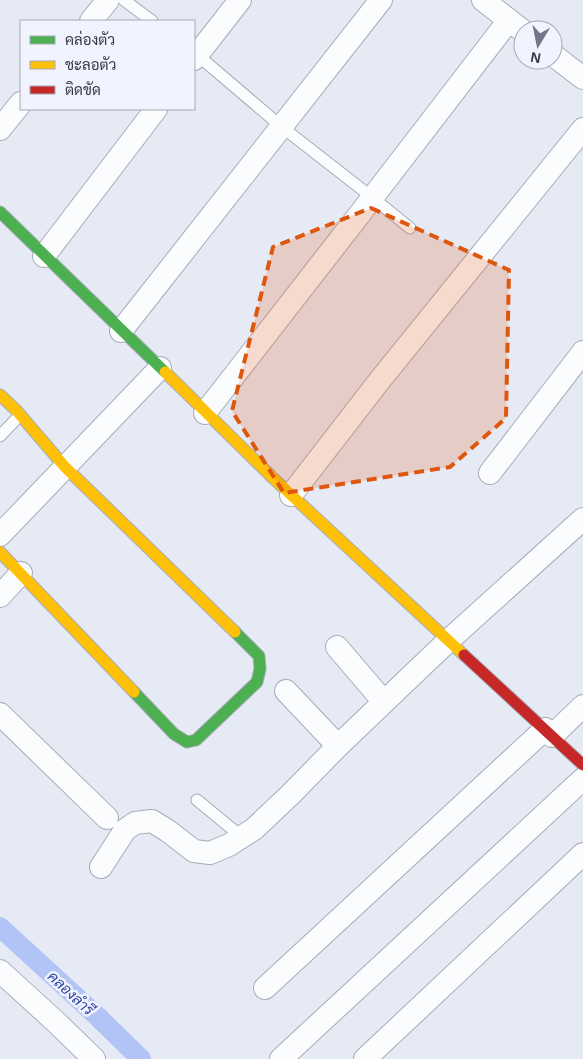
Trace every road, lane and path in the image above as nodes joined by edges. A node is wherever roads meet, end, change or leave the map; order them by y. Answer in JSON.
{"nodes":[{"id":1,"x":108,"y":0,"type":"edge"},
{"id":2,"x":124,"y":0,"type":"edge"},
{"id":3,"x":240,"y":0,"type":"edge"},
{"id":4,"x":381,"y":0,"type":"edge"},
{"id":5,"x":483,"y":0,"type":"edge"},
{"id":6,"x":92,"y":20,"type":"edge"},
{"id":7,"x":151,"y":20,"type":"edge"},
{"id":8,"x":513,"y":24,"type":"edge"},
{"id":9,"x":513,"y":30,"type":"edge"},
{"id":10,"x":195,"y":55,"type":"edge"},
{"id":11,"x":563,"y":63,"type":"edge"},
{"id":12,"x":583,"y":78,"type":"edge"},
{"id":13,"x":20,"y":104,"type":"edge"},
{"id":14,"x":155,"y":110,"type":"edge"},
{"id":15,"x":282,"y":127,"type":"junction"},
{"id":16,"x":0,"y":128,"type":"edge"},
{"id":17,"x":583,"y":129,"type":"edge"},
{"id":18,"x":373,"y":198,"type":"junction"},
{"id":19,"x":0,"y":212,"type":"edge"},
{"id":20,"x":410,"y":228,"type":"dead end"},
{"id":21,"x":44,"y":256,"type":"junction"},
{"id":22,"x":121,"y":331,"type":"junction"},
{"id":23,"x":583,"y":352,"type":"edge"},
{"id":24,"x":160,"y":368,"type":"junction"},
{"id":25,"x":0,"y":395,"type":"edge"},
{"id":26,"x":205,"y":413,"type":"junction"},
{"id":27,"x":20,"y":415,"type":"junction"},
{"id":28,"x":0,"y":436,"type":"edge"},
{"id":29,"x":65,"y":467,"type":"junction"},
{"id":30,"x":490,"y":474,"type":"dead end"},
{"id":31,"x":291,"y":495,"type":"junction"},
{"id":32,"x":583,"y":519,"type":"edge"},
{"id":33,"x":0,"y":535,"type":"edge"},
{"id":34,"x":0,"y":552,"type":"edge"},
{"id":35,"x":21,"y":573,"type":"junction"},
{"id":36,"x":0,"y":596,"type":"edge"},
{"id":37,"x":448,"y":640,"type":"junction"},
{"id":38,"x":337,"y":647,"type":"dead end"},
{"id":39,"x":286,"y":691,"type":"dead end"},
{"id":40,"x":384,"y":702,"type":"junction"},
{"id":41,"x":583,"y":706,"type":"edge"},
{"id":42,"x":0,"y":714,"type":"edge"},
{"id":43,"x":548,"y":733,"type":"junction"},
{"id":44,"x":338,"y":746,"type":"junction"},
{"id":45,"x":583,"y":765,"type":"edge"},
{"id":46,"x":583,"y":780,"type":"edge"},
{"id":47,"x":197,"y":800,"type":"dead end"},
{"id":48,"x":107,"y":818,"type":"dead end"},
{"id":49,"x":242,"y":837,"type":"junction"},
{"id":50,"x":583,"y":854,"type":"edge"},
{"id":51,"x":101,"y":868,"type":"dead end"},
{"id":52,"x":0,"y":971,"type":"edge"},
{"id":53,"x":265,"y":988,"type":"dead end"},
{"id":54,"x":94,"y":1059,"type":"edge"},
{"id":55,"x":281,"y":1059,"type":"edge"},
{"id":56,"x":365,"y":1059,"type":"edge"}],
"edges":[{"from":1,"to":6,"type":"street"},
{"from":2,"to":7,"type":"lane"},
{"from":3,"to":10,"type":"street"},
{"from":4,"to":15,"type":"street"},
{"from":5,"to":8,"type":"street"},
{"from":9,"to":18,"type":"street"},
{"from":10,"to":15,"type":"lane"},
{"from":11,"to":12,"type":"street"},
{"from":13,"to":16,"type":"street"},
{"from":14,"to":21,"type":"street"},
{"from":15,"to":18,"type":"lane"},
{"from":15,"to":22,"type":"street"},
{"from":17,"to":31,"type":"street"},
{"from":18,"to":20,"type":"lane"},
{"from":18,"to":26,"type":"street"},
{"from":19,"to":21,"type":"street"},
{"from":21,"to":22,"type":"street"},
{"from":22,"to":24,"type":"street"},
{"from":23,"to":30,"type":"street"},
{"from":24,"to":26,"type":"street"},
{"from":24,"to":29,"type":"street"},
{"from":25,"to":27,"type":"street"},
{"from":26,"to":31,"type":"street"},
{"from":27,"to":28,"type":"lane"},
{"from":27,"to":29,"type":"street"},
{"from":29,"to":33,"type":"street"},
{"from":29,"to":35,"type":"street"},
{"from":31,"to":37,"type":"street"},
{"from":32,"to":37,"type":"street"},
{"from":34,"to":35,"type":"street"},
{"from":35,"to":36,"type":"street"},
{"from":37,"to":40,"type":"street"},
{"from":37,"to":43,"type":"street"},
{"from":38,"to":40,"type":"street"},
{"from":39,"to":44,"type":"street"},
{"from":40,"to":44,"type":"street"},
{"from":41,"to":43,"type":"street"},
{"from":42,"to":48,"type":"street"},
{"from":43,"to":45,"type":"street"},
{"from":43,"to":53,"type":"street"},
{"from":44,"to":49,"type":"street"},
{"from":46,"to":55,"type":"street"},
{"from":47,"to":49,"type":"lane"},
{"from":49,"to":51,"type":"street"},
{"from":50,"to":56,"type":"street"},
{"from":52,"to":54,"type":"street"}]}
